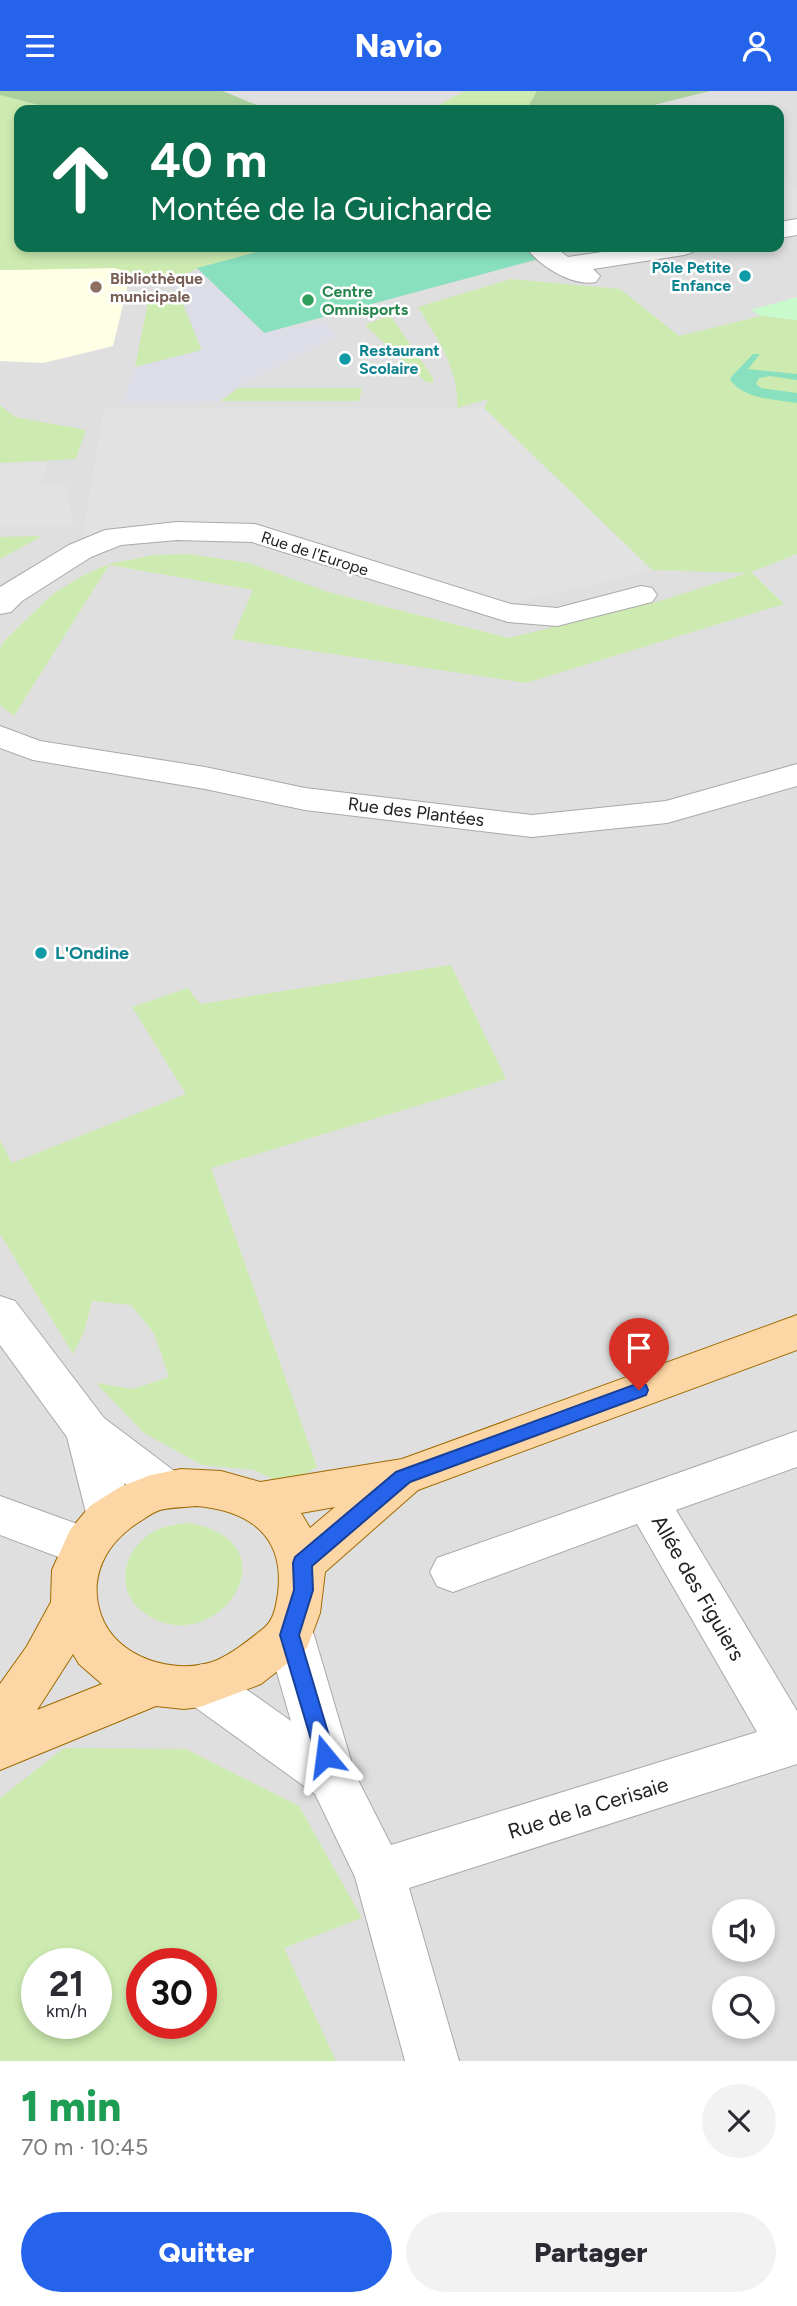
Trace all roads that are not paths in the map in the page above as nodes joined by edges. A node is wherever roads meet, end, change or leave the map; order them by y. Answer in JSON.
{"nodes":[{"id":1,"x":545,"y":252,"type":"edge"},
{"id":2,"x":652,"y":252,"type":"edge"},
{"id":3,"x":563,"y":266,"type":"junction"},
{"id":4,"x":631,"y":281,"type":"dead end"},
{"id":5,"x":641,"y":595,"type":"dead end"},
{"id":6,"x":0,"y":605,"type":"edge"},
{"id":7,"x":0,"y":736,"type":"edge"},
{"id":8,"x":16,"y":751,"type":"edge"},
{"id":9,"x":797,"y":775,"type":"edge"},
{"id":10,"x":0,"y":1313,"type":"edge"},
{"id":11,"x":797,"y":1332,"type":"edge"},
{"id":12,"x":88,"y":1431,"type":"junction"},
{"id":13,"x":797,"y":1449,"type":"edge"},
{"id":14,"x":403,"y":1477,"type":"junction"},
{"id":15,"x":165,"y":1489,"type":"junction"},
{"id":16,"x":647,"y":1501,"type":"junction"},
{"id":17,"x":257,"y":1502,"type":"junction"},
{"id":18,"x":0,"y":1514,"type":"edge"},
{"id":19,"x":97,"y":1532,"type":"junction"},
{"id":20,"x":302,"y":1563,"type":"junction"},
{"id":21,"x":453,"y":1572,"type":"dead end"},
{"id":22,"x":73,"y":1607,"type":"junction"},
{"id":23,"x":290,"y":1635,"type":"junction"},
{"id":24,"x":155,"y":1685,"type":"junction"},
{"id":25,"x":202,"y":1685,"type":"junction"},
{"id":26,"x":0,"y":1723,"type":"edge"},
{"id":27,"x":794,"y":1743,"type":"edge"},
{"id":28,"x":0,"y":1748,"type":"edge"},
{"id":29,"x":331,"y":1778,"type":"junction"},
{"id":30,"x":379,"y":1873,"type":"junction"},
{"id":31,"x":432,"y":2061,"type":"edge"}],
"edges":[{"from":1,"to":3,"type":"street"},
{"from":2,"to":3,"type":"street"},
{"from":3,"to":4,"type":"street"},
{"from":5,"to":6,"type":"street","name":"Rue de l'Europe"},
{"from":7,"to":8,"type":"street","name":"Rue des Plantées"},
{"from":8,"to":9,"type":"street","name":"Rue des Plantées"},
{"from":10,"to":12,"type":"street"},
{"from":11,"to":14,"type":"main road"},
{"from":12,"to":15,"type":"street"},
{"from":12,"to":19,"type":"street"},
{"from":13,"to":16,"type":"street"},
{"from":14,"to":17,"type":"main road"},
{"from":14,"to":20,"type":"main road"},
{"from":15,"to":17,"type":"main road"},
{"from":15,"to":19,"type":"main road"},
{"from":16,"to":21,"type":"street","name":"Allée des Figuiers"},
{"from":16,"to":27,"type":"street","name":"Allée des Figuiers"},
{"from":17,"to":20,"type":"main road"},
{"from":18,"to":19,"type":"street"},
{"from":19,"to":22,"type":"main road"},
{"from":20,"to":23,"type":"main road"},
{"from":22,"to":24,"type":"main road"},
{"from":22,"to":26,"type":"main road"},
{"from":23,"to":25,"type":"main road"},
{"from":23,"to":29,"type":"street"},
{"from":24,"to":25,"type":"main road"},
{"from":24,"to":28,"type":"main road"},
{"from":25,"to":29,"type":"street"},
{"from":27,"to":30,"type":"street","name":"Rue de la Cerisaie"},
{"from":29,"to":30,"type":"street"},
{"from":30,"to":31,"type":"street"}]}
